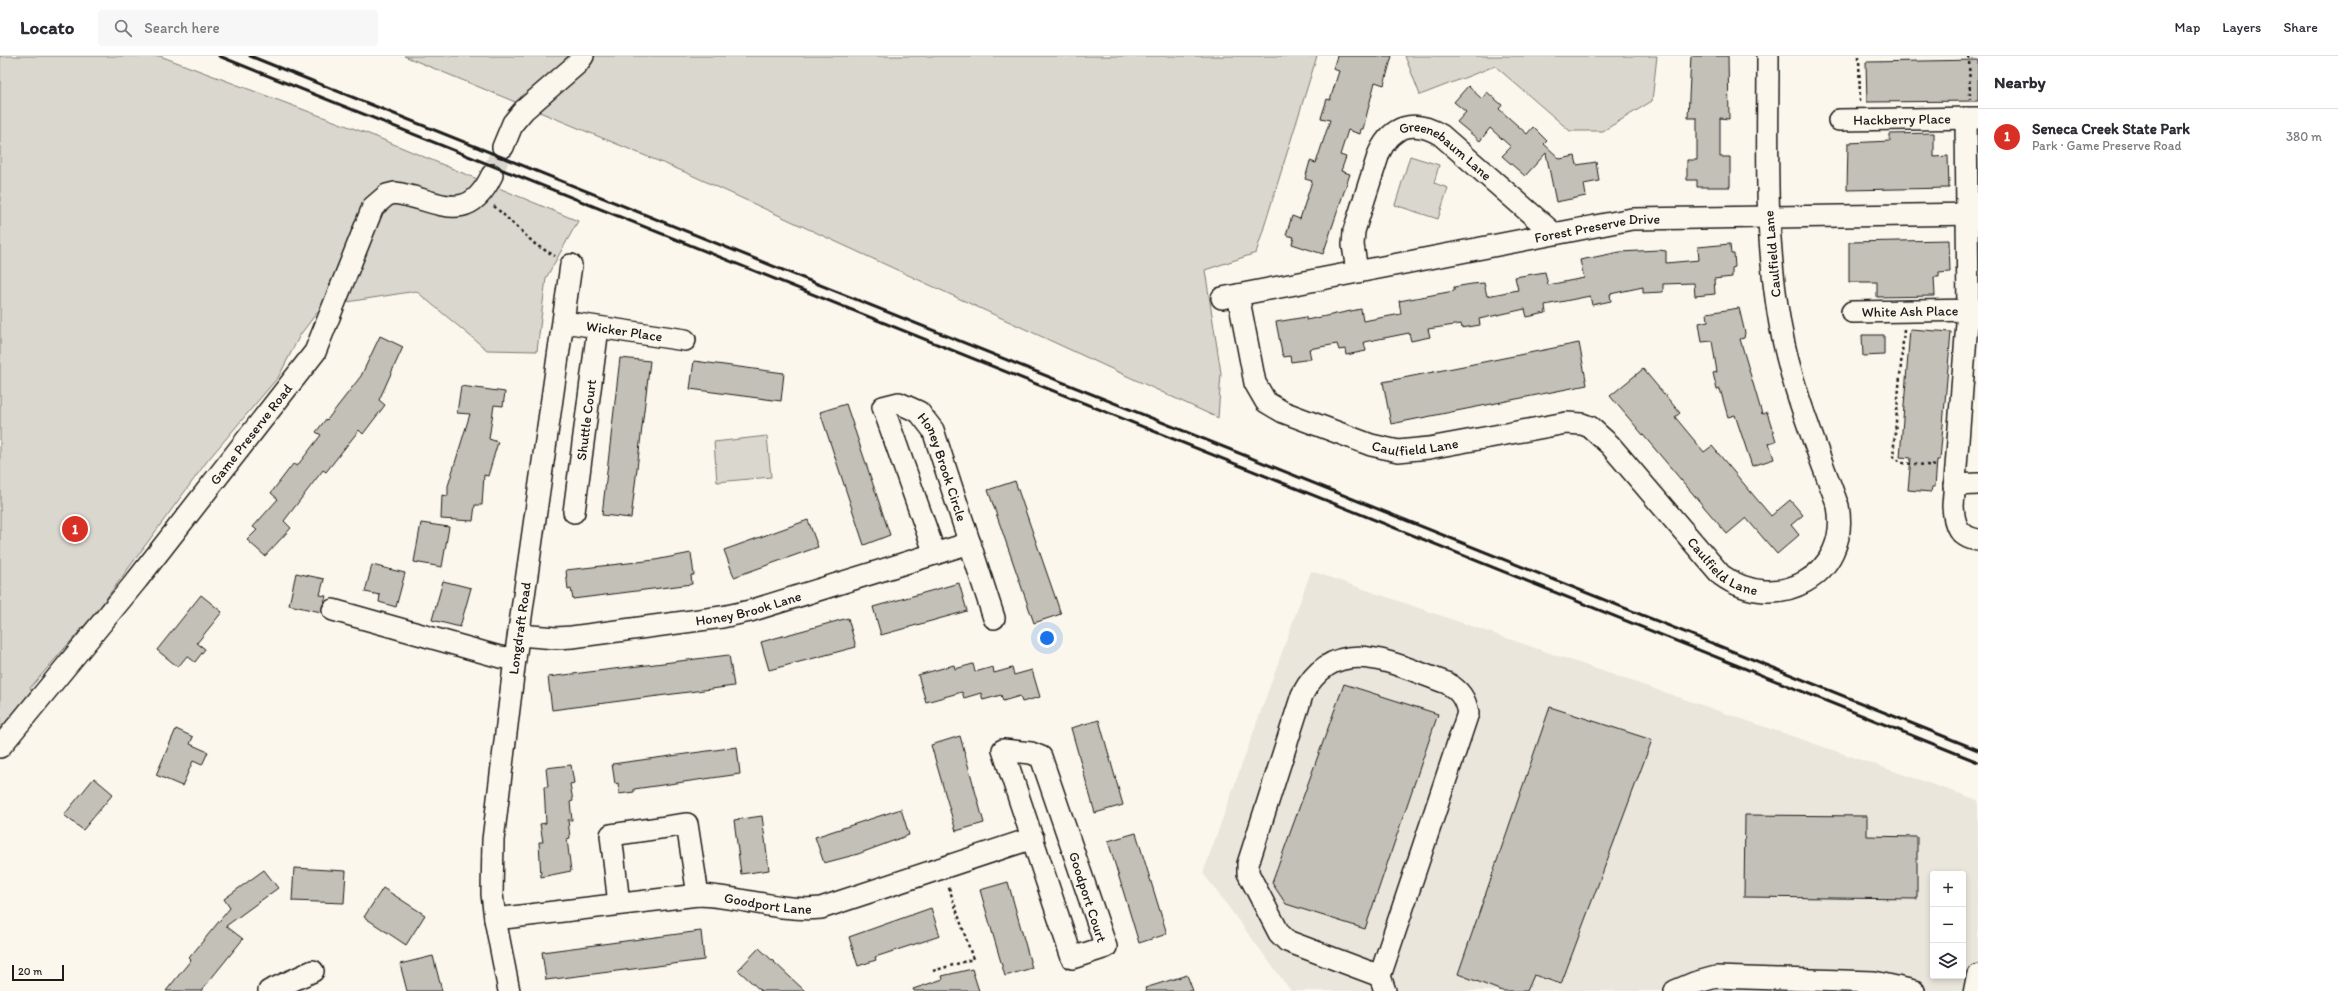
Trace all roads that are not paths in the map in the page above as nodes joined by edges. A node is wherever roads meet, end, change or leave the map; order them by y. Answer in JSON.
{"nodes":[{"id":1,"x":583,"y":56,"type":"edge"},
{"id":2,"x":1768,"y":56,"type":"edge"},
{"id":3,"x":1971,"y":118,"type":"edge"},
{"id":4,"x":1839,"y":120,"type":"dead end"},
{"id":5,"x":502,"y":147,"type":"tunnel mouth"},
{"id":6,"x":492,"y":175,"type":"tunnel mouth"},
{"id":7,"x":1973,"y":214,"type":"edge"},
{"id":8,"x":1767,"y":217,"type":"junction"},
{"id":9,"x":1553,"y":233,"type":"junction"},
{"id":10,"x":571,"y":265,"type":"road end"},
{"id":11,"x":1357,"y":271,"type":"junction"},
{"id":12,"x":1230,"y":297,"type":"joint"},
{"id":13,"x":1973,"y":310,"type":"edge"},
{"id":14,"x":1852,"y":312,"type":"dead end"},
{"id":15,"x":564,"y":322,"type":"junction"},
{"id":16,"x":598,"y":328,"type":"junction"},
{"id":17,"x":685,"y":340,"type":"dead end"},
{"id":18,"x":1955,"y":476,"type":"junction"},
{"id":19,"x":1978,"y":484,"type":"edge"},
{"id":20,"x":574,"y":512,"type":"dead end"},
{"id":21,"x":1978,"y":540,"type":"edge"},
{"id":22,"x":970,"y":543,"type":"junction"},
{"id":23,"x":935,"y":554,"type":"junction"},
{"id":24,"x":334,"y":610,"type":"dead end"},
{"id":25,"x":994,"y":618,"type":"dead end"},
{"id":26,"x":519,"y":635,"type":"junction"},
{"id":27,"x":515,"y":659,"type":"junction"},
{"id":28,"x":0,"y":746,"type":"edge"},
{"id":29,"x":1033,"y":838,"type":"junction"},
{"id":30,"x":698,"y":895,"type":"junction"},
{"id":31,"x":619,"y":904,"type":"junction"},
{"id":32,"x":495,"y":919,"type":"junction"},
{"id":33,"x":313,"y":971,"type":"dead end"},
{"id":34,"x":1978,"y":976,"type":"edge"},
{"id":35,"x":1383,"y":984,"type":"edge"},
{"id":36,"x":269,"y":991,"type":"edge"},
{"id":37,"x":509,"y":991,"type":"edge"},
{"id":38,"x":1675,"y":991,"type":"edge"},
{"id":39,"x":1914,"y":991,"type":"edge"},
{"id":40,"x":1975,"y":991,"type":"edge"}],
"edges":[{"from":1,"to":5,"type":"street"},
{"from":2,"to":8,"type":"street","name":"Caulfield Lane"},
{"from":3,"to":4,"type":"street","name":"Hackberry Place"},
{"from":3,"to":7,"type":"street","name":"Hackberry Place"},
{"from":6,"to":28,"type":"street","name":"Game Preserve Road"},
{"from":7,"to":8,"type":"street","name":"Forest Preserve Drive"},
{"from":7,"to":13,"type":"street","name":"White Ash Place"},
{"from":8,"to":9,"type":"street","name":"Forest Preserve Drive"},
{"from":8,"to":12,"type":"street","name":"Caulfield Lane"},
{"from":9,"to":11,"type":"street","name":"Forest Preserve Drive"},
{"from":9,"to":11,"type":"street","name":"Greenebaum Lane"},
{"from":10,"to":15,"type":"street","name":"Longdraft Road"},
{"from":11,"to":12,"type":"street","name":"Forest Preserve Drive"},
{"from":13,"to":14,"type":"street","name":"White Ash Place"},
{"from":13,"to":18,"type":"street","name":"White Ash Place"},
{"from":15,"to":16,"type":"street","name":"Wicker Place"},
{"from":15,"to":26,"type":"street","name":"Longdraft Road"},
{"from":16,"to":17,"type":"street","name":"Wicker Place"},
{"from":16,"to":20,"type":"street","name":"Shuttle Court"},
{"from":18,"to":19,"type":"street"},
{"from":18,"to":21,"type":"street","name":"White Ash Place"},
{"from":22,"to":23,"type":"street","name":"Honey Brook Lane"},
{"from":22,"to":23,"type":"street","name":"Honey Brook Circle"},
{"from":22,"to":25,"type":"street","name":"Honey Brook Circle"},
{"from":23,"to":26,"type":"street","name":"Honey Brook Lane"},
{"from":24,"to":27,"type":"street"},
{"from":26,"to":27,"type":"street","name":"Longdraft Road"},
{"from":27,"to":32,"type":"street","name":"Longdraft Road"},
{"from":29,"to":29,"type":"street","name":"Goodport Court"},
{"from":29,"to":30,"type":"street","name":"Goodport Lane"},
{"from":30,"to":31,"type":"street","name":"Goodport Lane"},
{"from":30,"to":31,"type":"street"},
{"from":31,"to":32,"type":"street","name":"Goodport Lane"},
{"from":32,"to":37,"type":"street","name":"Longdraft Road"},
{"from":33,"to":36,"type":"street"},
{"from":34,"to":40,"type":"main road"},
{"from":35,"to":35,"type":"street"},
{"from":38,"to":39,"type":"street"}]}
